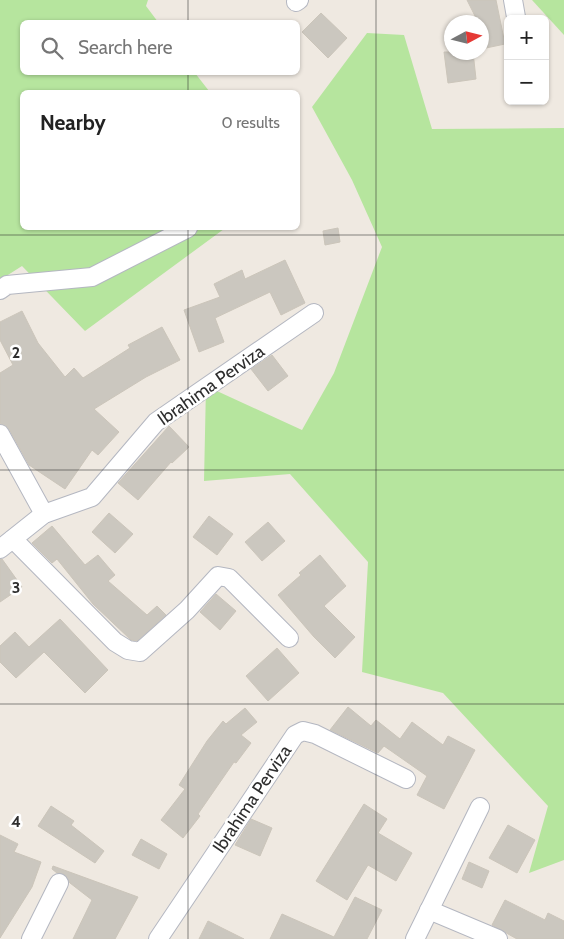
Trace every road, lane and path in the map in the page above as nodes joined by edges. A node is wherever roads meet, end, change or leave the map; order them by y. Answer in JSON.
{"nodes":[{"id":1,"x":184,"y":230,"type":"edge"},
{"id":2,"x":0,"y":290,"type":"edge"},
{"id":3,"x":314,"y":313,"type":"dead end"},
{"id":4,"x":0,"y":434,"type":"edge"},
{"id":5,"x":44,"y":514,"type":"junction"},
{"id":6,"x":7,"y":544,"type":"edge"},
{"id":7,"x":290,"y":638,"type":"dead end"},
{"id":8,"x":406,"y":779,"type":"dead end"},
{"id":9,"x":480,"y":807,"type":"dead end"},
{"id":10,"x":59,"y":883,"type":"dead end"},
{"id":11,"x":429,"y":910,"type":"junction"},
{"id":12,"x":31,"y":939,"type":"edge"},
{"id":13,"x":158,"y":939,"type":"edge"},
{"id":14,"x":415,"y":939,"type":"edge"},
{"id":15,"x":498,"y":939,"type":"edge"}],
"edges":[{"from":1,"to":2,"type":"street"},
{"from":3,"to":5,"type":"street","name":"Ibrahima Perviza"},
{"from":4,"to":5,"type":"street"},
{"from":5,"to":6,"type":"street","name":"Ibrahima Perviza"},
{"from":6,"to":7,"type":"street"},
{"from":8,"to":13,"type":"street","name":"Ibrahima Perviza"},
{"from":9,"to":11,"type":"street"},
{"from":10,"to":12,"type":"street"},
{"from":11,"to":14,"type":"street"},
{"from":11,"to":15,"type":"street"}]}
